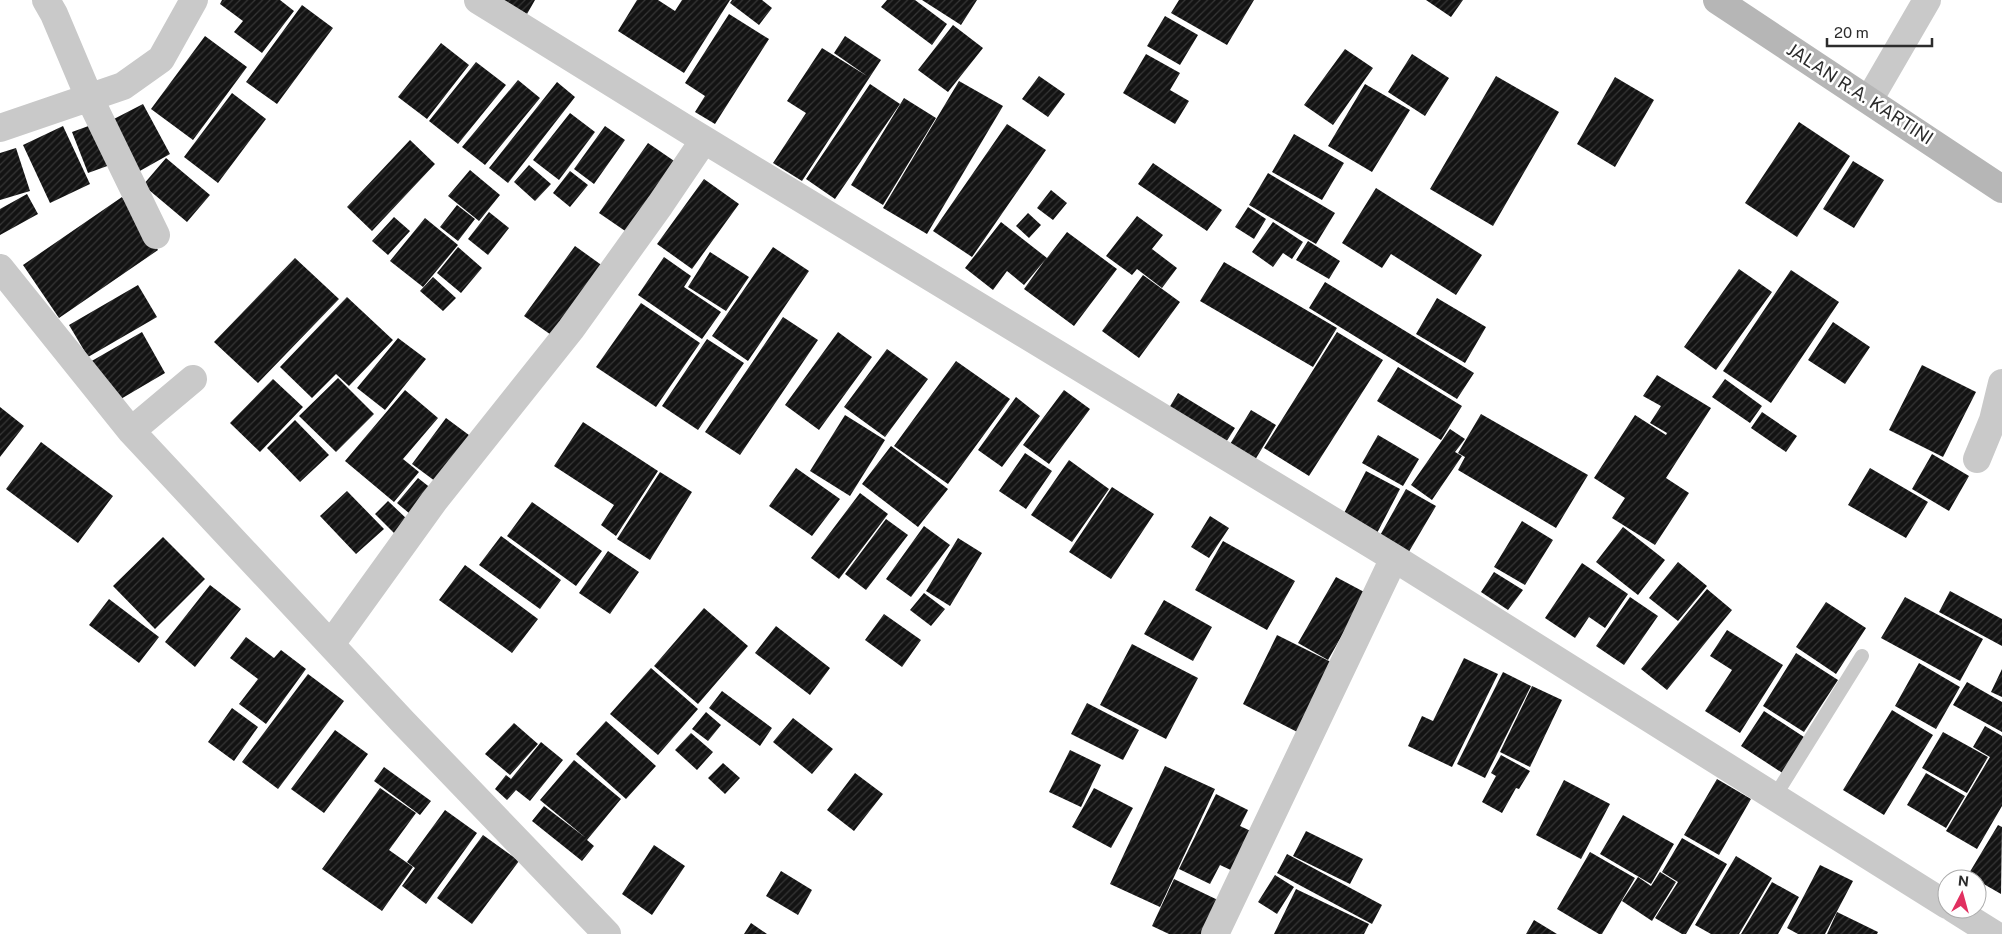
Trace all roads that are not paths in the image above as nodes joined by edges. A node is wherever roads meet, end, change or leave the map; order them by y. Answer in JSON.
{"nodes":[{"id":1,"x":46,"y":0,"type":"edge"},
{"id":2,"x":194,"y":0,"type":"edge"},
{"id":3,"x":478,"y":0,"type":"edge"},
{"id":4,"x":1717,"y":0,"type":"edge"},
{"id":5,"x":1912,"y":0,"type":"edge"},
{"id":6,"x":1927,"y":0,"type":"edge"},
{"id":7,"x":1864,"y":96,"type":"junction"},
{"id":8,"x":92,"y":97,"type":"junction"},
{"id":9,"x":0,"y":128,"type":"edge"},
{"id":10,"x":704,"y":140,"type":"junction"},
{"id":11,"x":2002,"y":189,"type":"edge"},
{"id":12,"x":156,"y":235,"type":"dead end"},
{"id":13,"x":0,"y":268,"type":"edge"},
{"id":14,"x":193,"y":380,"type":"dead end"},
{"id":15,"x":2002,"y":383,"type":"edge"},
{"id":16,"x":139,"y":425,"type":"junction"},
{"id":17,"x":1977,"y":459,"type":"dead end"},
{"id":18,"x":1394,"y":558,"type":"junction"},
{"id":19,"x":330,"y":644,"type":"junction"},
{"id":20,"x":1862,"y":656,"type":"dead end"},
{"id":21,"x":1775,"y":796,"type":"junction"},
{"id":22,"x":1937,"y":899,"type":"edge"},
{"id":23,"x":1970,"y":919,"type":"edge"},
{"id":24,"x":607,"y":934,"type":"edge"},
{"id":25,"x":1215,"y":934,"type":"edge"},
{"id":26,"x":1994,"y":934,"type":"edge"}],
"edges":[{"from":1,"to":8,"type":"street"},
{"from":2,"to":8,"type":"street"},
{"from":3,"to":10,"type":"street"},
{"from":4,"to":7,"type":"main road","name":"JALAN R.A. KARTINI"},
{"from":5,"to":7,"type":"street"},
{"from":6,"to":7,"type":"street"},
{"from":7,"to":11,"type":"main road","name":"JALAN R.A. KARTINI"},
{"from":8,"to":9,"type":"street"},
{"from":8,"to":12,"type":"street"},
{"from":10,"to":18,"type":"street"},
{"from":10,"to":19,"type":"street"},
{"from":13,"to":16,"type":"street"},
{"from":14,"to":16,"type":"street"},
{"from":15,"to":17,"type":"street"},
{"from":16,"to":19,"type":"street"},
{"from":18,"to":21,"type":"street"},
{"from":18,"to":25,"type":"street"},
{"from":19,"to":24,"type":"street"},
{"from":20,"to":21,"type":"lane"},
{"from":21,"to":22,"type":"street"},
{"from":23,"to":26,"type":"street"}]}
